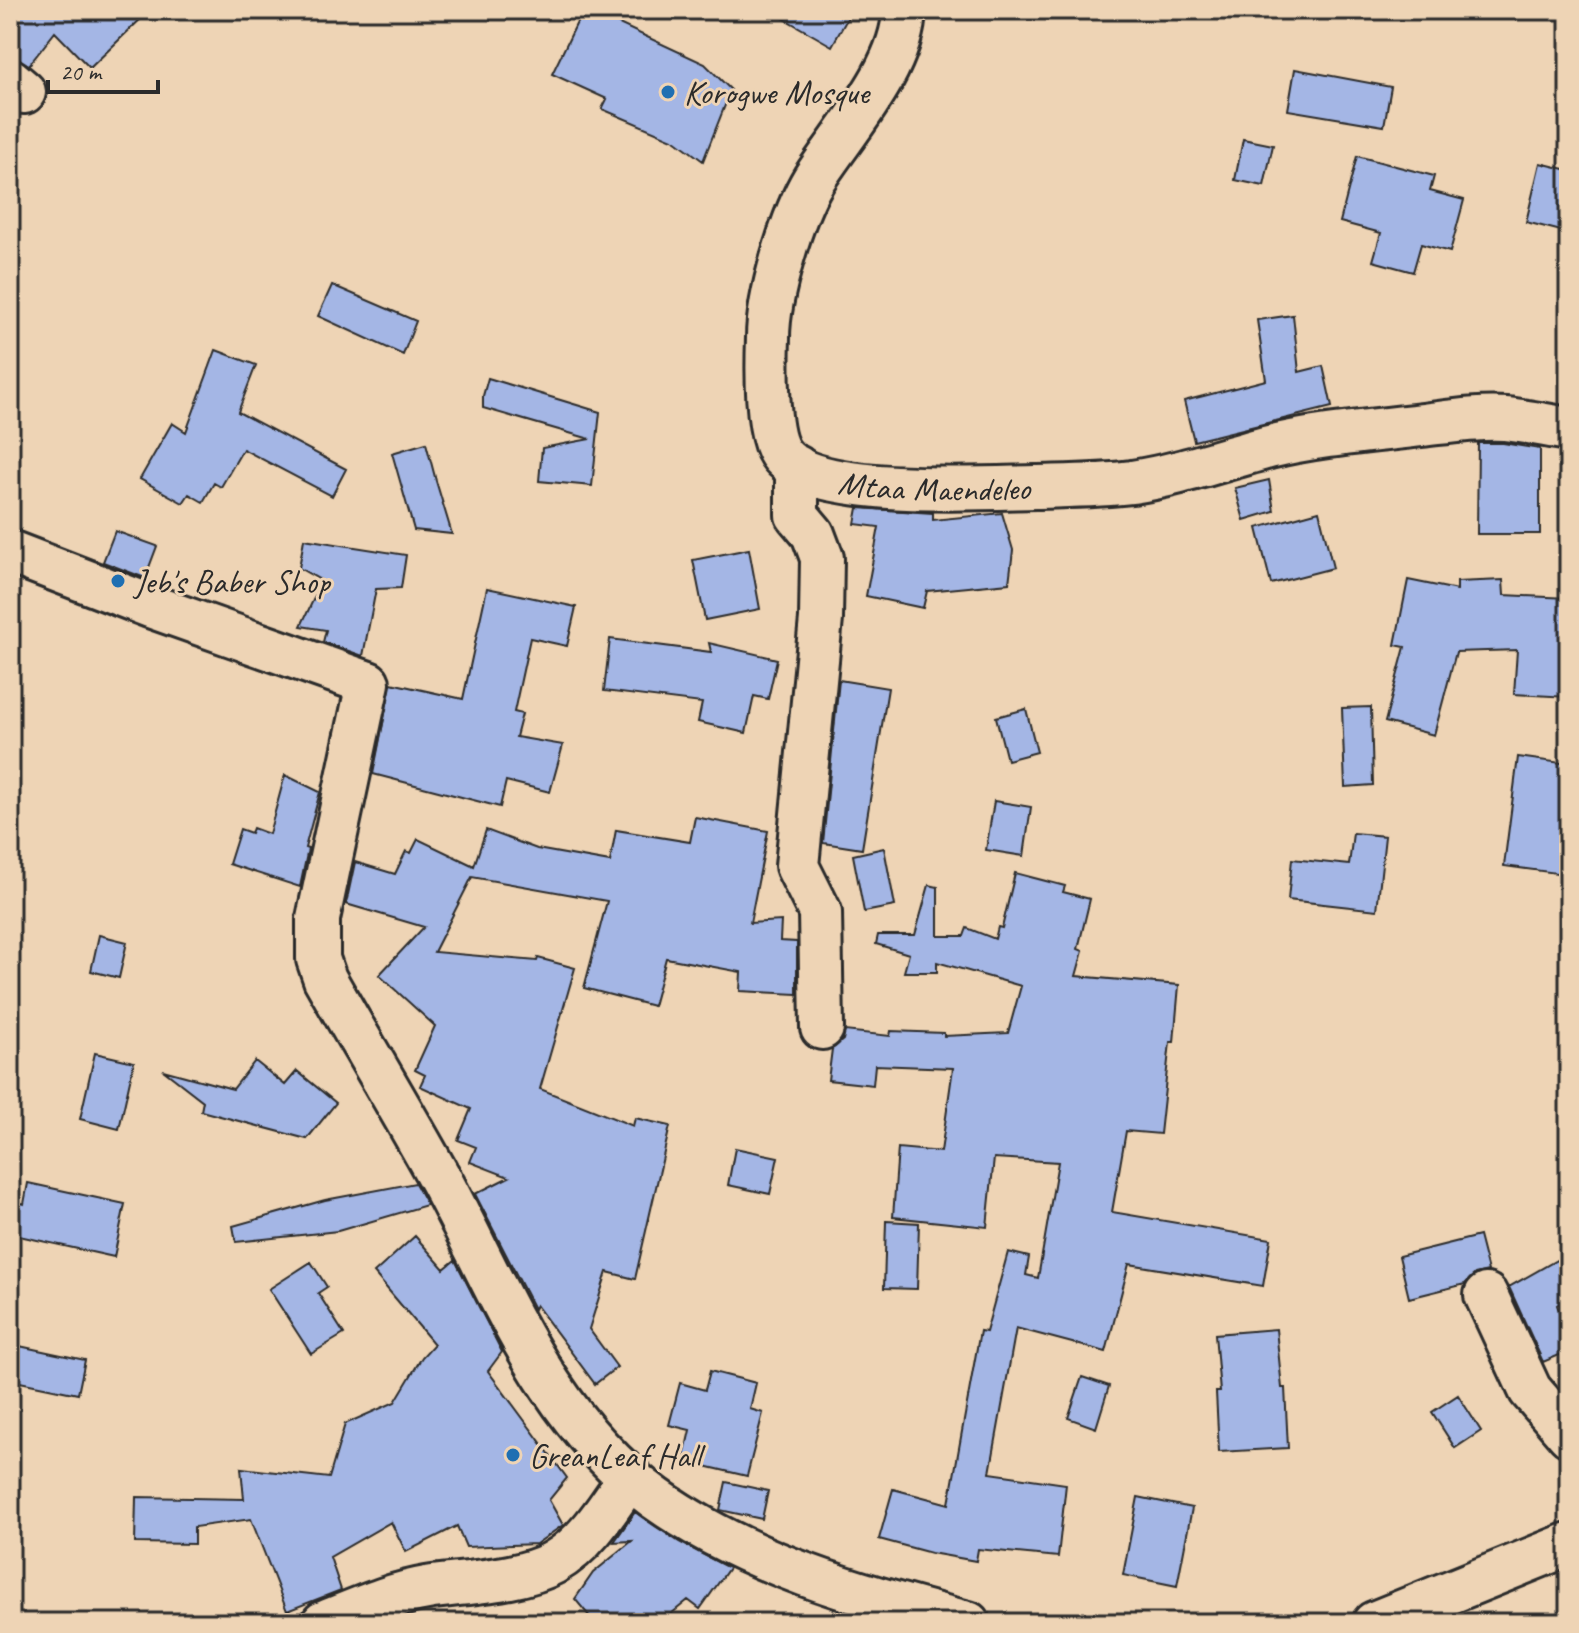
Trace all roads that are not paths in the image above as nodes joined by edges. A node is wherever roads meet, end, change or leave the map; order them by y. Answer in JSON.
{"nodes":[{"id":1,"x":904,"y":10,"type":"edge"},
{"id":2,"x":1569,"y":429,"type":"edge"},
{"id":3,"x":797,"y":467,"type":"junction"},
{"id":4,"x":10,"y":552,"type":"edge"},
{"id":5,"x":822,"y":1028,"type":"dead end"},
{"id":6,"x":1486,"y":1295,"type":"dead end"},
{"id":7,"x":1569,"y":1435,"type":"edge"},
{"id":8,"x":630,"y":1476,"type":"junction"},
{"id":9,"x":1569,"y":1544,"type":"edge"},
{"id":10,"x":323,"y":1623,"type":"edge"},
{"id":11,"x":968,"y":1623,"type":"edge"},
{"id":12,"x":1374,"y":1623,"type":"edge"}],
"edges":[{"from":1,"to":3,"type":"street","name":"Mtaa Maendeleo"},
{"from":2,"to":3,"type":"street","name":"Mtaa Maendeleo"},
{"from":3,"to":5,"type":"street"},
{"from":4,"to":8,"type":"street"},
{"from":6,"to":7,"type":"street"},
{"from":8,"to":10,"type":"street"},
{"from":8,"to":11,"type":"street"},
{"from":9,"to":12,"type":"street"}]}
